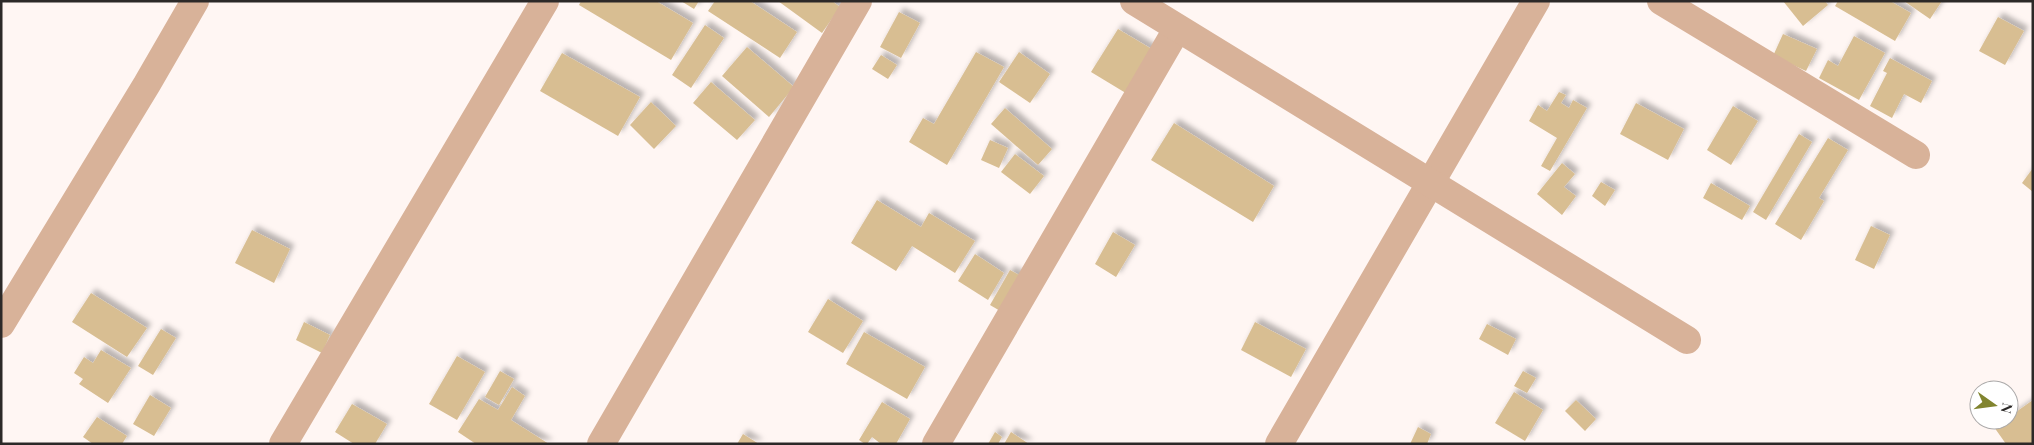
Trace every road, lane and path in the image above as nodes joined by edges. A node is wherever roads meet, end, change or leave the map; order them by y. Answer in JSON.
{"nodes":[{"id":1,"x":194,"y":1,"type":"edge"},
{"id":2,"x":545,"y":1,"type":"edge"},
{"id":3,"x":858,"y":1,"type":"edge"},
{"id":4,"x":1134,"y":1,"type":"edge"},
{"id":5,"x":1536,"y":1,"type":"edge"},
{"id":6,"x":1661,"y":1,"type":"edge"},
{"id":7,"x":1177,"y":29,"type":"junction"},
{"id":8,"x":1916,"y":155,"type":"dead end"},
{"id":9,"x":1431,"y":182,"type":"junction"},
{"id":10,"x":1,"y":324,"type":"edge"},
{"id":11,"x":1687,"y":340,"type":"dead end"},
{"id":12,"x":283,"y":444,"type":"edge"},
{"id":13,"x":600,"y":444,"type":"edge"},
{"id":14,"x":936,"y":444,"type":"edge"},
{"id":15,"x":1279,"y":444,"type":"edge"}],
"edges":[{"from":1,"to":10,"type":"street"},
{"from":2,"to":12,"type":"street"},
{"from":3,"to":13,"type":"street"},
{"from":4,"to":7,"type":"street"},
{"from":5,"to":9,"type":"street"},
{"from":6,"to":8,"type":"street"},
{"from":7,"to":9,"type":"street"},
{"from":7,"to":14,"type":"street"},
{"from":9,"to":11,"type":"street"},
{"from":9,"to":15,"type":"street"}]}
